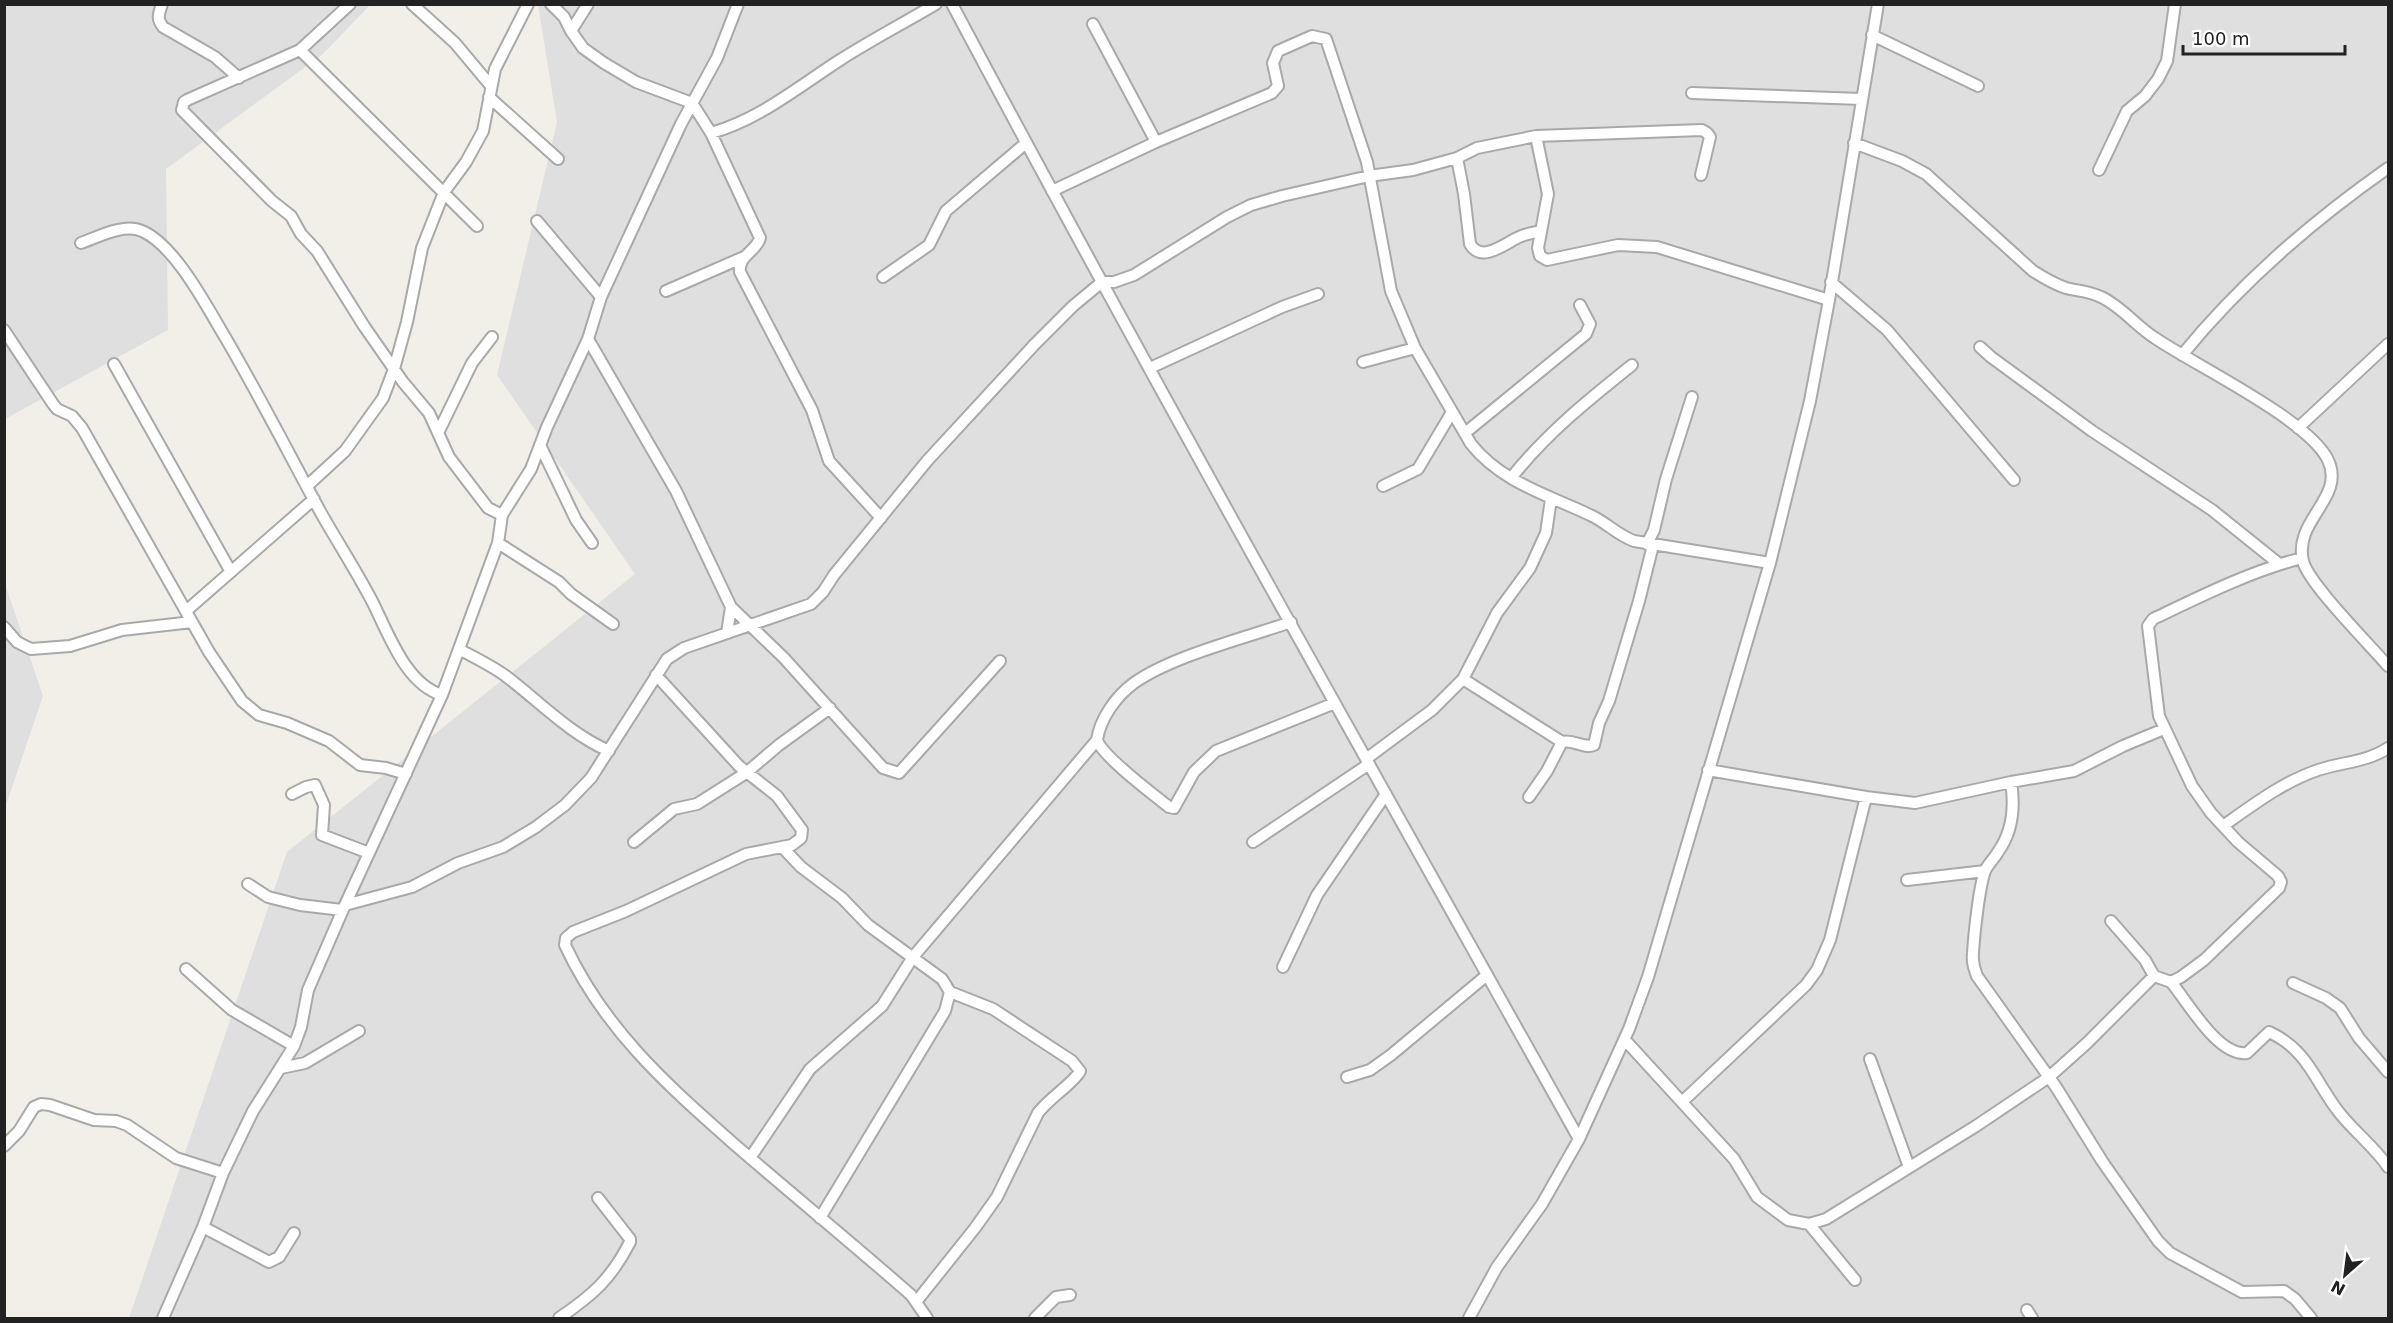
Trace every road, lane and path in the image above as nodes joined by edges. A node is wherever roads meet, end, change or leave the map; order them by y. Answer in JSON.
{"nodes":[{"id":1,"x":162,"y":4,"type":"edge"},
{"id":2,"x":350,"y":4,"type":"edge"},
{"id":3,"x":412,"y":4,"type":"edge"},
{"id":4,"x":528,"y":4,"type":"edge"},
{"id":5,"x":551,"y":4,"type":"edge"},
{"id":6,"x":588,"y":4,"type":"edge"},
{"id":7,"x":738,"y":4,"type":"edge"},
{"id":8,"x":936,"y":4,"type":"edge"},
{"id":9,"x":952,"y":4,"type":"edge"},
{"id":10,"x":1878,"y":4,"type":"edge"},
{"id":11,"x":2175,"y":4,"type":"edge"},
{"id":12,"x":1093,"y":24,"type":"dead end"},
{"id":13,"x":571,"y":31,"type":"junction"},
{"id":14,"x":1872,"y":35,"type":"junction"},
{"id":15,"x":300,"y":50,"type":"junction"},
{"id":16,"x":239,"y":78,"type":"junction"},
{"id":17,"x":491,"y":86,"type":"junction"},
{"id":18,"x":1978,"y":86,"type":"dead end"},
{"id":19,"x":1692,"y":93,"type":"dead end"},
{"id":20,"x":489,"y":97,"type":"junction"},
{"id":21,"x":1861,"y":99,"type":"junction"},
{"id":22,"x":692,"y":104,"type":"junction"},
{"id":23,"x":711,"y":133,"type":"junction"},
{"id":24,"x":1536,"y":136,"type":"junction"},
{"id":25,"x":1156,"y":142,"type":"junction"},
{"id":26,"x":1026,"y":143,"type":"junction"},
{"id":27,"x":1854,"y":143,"type":"junction"},
{"id":28,"x":1457,"y":158,"type":"junction"},
{"id":29,"x":558,"y":159,"type":"dead end"},
{"id":30,"x":2388,"y":168,"type":"edge"},
{"id":31,"x":2099,"y":170,"type":"dead end"},
{"id":32,"x":1701,"y":175,"type":"dead end"},
{"id":33,"x":1369,"y":176,"type":"junction"},
{"id":34,"x":1052,"y":191,"type":"junction"},
{"id":35,"x":444,"y":192,"type":"junction"},
{"id":36,"x":537,"y":221,"type":"dead end"},
{"id":37,"x":477,"y":226,"type":"dead end"},
{"id":38,"x":1540,"y":231,"type":"junction"},
{"id":39,"x":81,"y":243,"type":"dead end"},
{"id":40,"x":744,"y":257,"type":"junction"},
{"id":41,"x":883,"y":277,"type":"dead end"},
{"id":42,"x":1102,"y":282,"type":"junction"},
{"id":43,"x":1831,"y":282,"type":"junction"},
{"id":44,"x":666,"y":291,"type":"dead end"},
{"id":45,"x":1318,"y":294,"type":"dead end"},
{"id":46,"x":601,"y":297,"type":"junction"},
{"id":47,"x":1829,"y":300,"type":"junction"},
{"id":48,"x":1581,"y":305,"type":"dead end"},
{"id":49,"x":4,"y":330,"type":"edge"},
{"id":50,"x":492,"y":337,"type":"dead end"},
{"id":51,"x":588,"y":339,"type":"junction"},
{"id":52,"x":2388,"y":344,"type":"edge"},
{"id":53,"x":1980,"y":347,"type":"dead end"},
{"id":54,"x":1415,"y":348,"type":"junction"},
{"id":55,"x":2182,"y":355,"type":"junction"},
{"id":56,"x":1363,"y":362,"type":"dead end"},
{"id":57,"x":114,"y":364,"type":"dead end"},
{"id":58,"x":1632,"y":364,"type":"dead end"},
{"id":59,"x":1150,"y":368,"type":"junction"},
{"id":60,"x":394,"y":369,"type":"junction"},
{"id":61,"x":1692,"y":398,"type":"dead end"},
{"id":62,"x":1452,"y":412,"type":"junction"},
{"id":63,"x":2298,"y":428,"type":"junction"},
{"id":64,"x":438,"y":433,"type":"junction"},
{"id":65,"x":1465,"y":433,"type":"junction"},
{"id":66,"x":540,"y":445,"type":"junction"},
{"id":67,"x":1511,"y":478,"type":"junction"},
{"id":68,"x":2014,"y":480,"type":"dead end"},
{"id":69,"x":307,"y":486,"type":"junction"},
{"id":70,"x":1383,"y":486,"type":"dead end"},
{"id":71,"x":314,"y":499,"type":"junction"},
{"id":72,"x":1551,"y":499,"type":"junction"},
{"id":73,"x":502,"y":515,"type":"junction"},
{"id":74,"x":881,"y":518,"type":"junction"},
{"id":75,"x":498,"y":543,"type":"junction"},
{"id":76,"x":592,"y":543,"type":"dead end"},
{"id":77,"x":1653,"y":545,"type":"junction"},
{"id":78,"x":2302,"y":558,"type":"junction"},
{"id":79,"x":1770,"y":563,"type":"junction"},
{"id":80,"x":2278,"y":563,"type":"junction"},
{"id":81,"x":231,"y":572,"type":"junction"},
{"id":82,"x":731,"y":607,"type":"junction"},
{"id":83,"x":186,"y":611,"type":"junction"},
{"id":84,"x":192,"y":622,"type":"junction"},
{"id":85,"x":1291,"y":622,"type":"junction"},
{"id":86,"x":613,"y":624,"type":"dead end"},
{"id":87,"x":751,"y":625,"type":"junction"},
{"id":88,"x":4,"y":627,"type":"edge"},
{"id":89,"x":727,"y":633,"type":"junction"},
{"id":90,"x":459,"y":649,"type":"junction"},
{"id":91,"x":1000,"y":661,"type":"dead end"},
{"id":92,"x":2388,"y":666,"type":"edge"},
{"id":93,"x":656,"y":675,"type":"junction"},
{"id":94,"x":1463,"y":679,"type":"junction"},
{"id":95,"x":442,"y":695,"type":"junction"},
{"id":96,"x":1335,"y":703,"type":"junction"},
{"id":97,"x":830,"y":708,"type":"junction"},
{"id":98,"x":2164,"y":729,"type":"junction"},
{"id":99,"x":1097,"y":740,"type":"junction"},
{"id":100,"x":1562,"y":742,"type":"junction"},
{"id":101,"x":2388,"y":748,"type":"edge"},
{"id":102,"x":609,"y":751,"type":"junction"},
{"id":103,"x":1367,"y":761,"type":"junction"},
{"id":104,"x":1708,"y":770,"type":"junction"},
{"id":105,"x":746,"y":773,"type":"junction"},
{"id":106,"x":406,"y":774,"type":"junction"},
{"id":107,"x":2011,"y":782,"type":"junction"},
{"id":108,"x":292,"y":794,"type":"dead end"},
{"id":109,"x":1386,"y":794,"type":"junction"},
{"id":110,"x":1529,"y":797,"type":"dead end"},
{"id":111,"x":1866,"y":797,"type":"junction"},
{"id":112,"x":2223,"y":826,"type":"junction"},
{"id":113,"x":634,"y":842,"type":"dead end"},
{"id":114,"x":1253,"y":842,"type":"dead end"},
{"id":115,"x":782,"y":847,"type":"junction"},
{"id":116,"x":369,"y":853,"type":"junction"},
{"id":117,"x":1985,"y":871,"type":"junction"},
{"id":118,"x":1906,"y":880,"type":"dead end"},
{"id":119,"x":248,"y":884,"type":"dead end"},
{"id":120,"x":344,"y":908,"type":"junction"},
{"id":121,"x":2111,"y":921,"type":"dead end"},
{"id":122,"x":913,"y":957,"type":"junction"},
{"id":123,"x":1284,"y":967,"type":"dead end"},
{"id":124,"x":186,"y":969,"type":"dead end"},
{"id":125,"x":1487,"y":975,"type":"junction"},
{"id":126,"x":2154,"y":976,"type":"junction"},
{"id":127,"x":2171,"y":982,"type":"junction"},
{"id":128,"x":2293,"y":983,"type":"dead end"},
{"id":129,"x":950,"y":992,"type":"junction"},
{"id":130,"x":359,"y":1031,"type":"dead end"},
{"id":131,"x":1625,"y":1040,"type":"junction"},
{"id":132,"x":294,"y":1046,"type":"junction"},
{"id":133,"x":1870,"y":1059,"type":"dead end"},
{"id":134,"x":280,"y":1068,"type":"junction"},
{"id":135,"x":2388,"y":1072,"type":"edge"},
{"id":136,"x":1347,"y":1077,"type":"dead end"},
{"id":137,"x":2049,"y":1077,"type":"junction"},
{"id":138,"x":1683,"y":1101,"type":"junction"},
{"id":139,"x":1579,"y":1138,"type":"junction"},
{"id":140,"x":4,"y":1146,"type":"edge"},
{"id":141,"x":750,"y":1158,"type":"junction"},
{"id":142,"x":1909,"y":1167,"type":"junction"},
{"id":143,"x":2388,"y":1167,"type":"edge"},
{"id":144,"x":223,"y":1173,"type":"junction"},
{"id":145,"x":598,"y":1198,"type":"dead end"},
{"id":146,"x":820,"y":1218,"type":"junction"},
{"id":147,"x":1809,"y":1224,"type":"junction"},
{"id":148,"x":203,"y":1227,"type":"junction"},
{"id":149,"x":294,"y":1233,"type":"dead end"},
{"id":150,"x":1855,"y":1280,"type":"dead end"},
{"id":151,"x":1070,"y":1295,"type":"dead end"},
{"id":152,"x":916,"y":1302,"type":"junction"},
{"id":153,"x":163,"y":1318,"type":"edge"},
{"id":154,"x":560,"y":1318,"type":"edge"},
{"id":155,"x":927,"y":1318,"type":"edge"},
{"id":156,"x":1035,"y":1318,"type":"edge"},
{"id":157,"x":1469,"y":1318,"type":"edge"},
{"id":158,"x":2311,"y":1318,"type":"edge"}],
"edges":[{"from":1,"to":16,"type":"street"},
{"from":2,"to":15,"type":"street"},
{"from":3,"to":17,"type":"street"},
{"from":4,"to":17,"type":"street"},
{"from":5,"to":13,"type":"street"},
{"from":6,"to":13,"type":"street"},
{"from":7,"to":22,"type":"street"},
{"from":8,"to":23,"type":"street"},
{"from":9,"to":26,"type":"street"},
{"from":10,"to":14,"type":"street"},
{"from":11,"to":31,"type":"street"},
{"from":12,"to":25,"type":"street"},
{"from":13,"to":22,"type":"street"},
{"from":14,"to":18,"type":"street"},
{"from":14,"to":21,"type":"street"},
{"from":15,"to":16,"type":"street"},
{"from":15,"to":35,"type":"street"},
{"from":16,"to":60,"type":"street"},
{"from":17,"to":20,"type":"street"},
{"from":19,"to":21,"type":"street"},
{"from":20,"to":29,"type":"street"},
{"from":20,"to":35,"type":"street"},
{"from":21,"to":27,"type":"street"},
{"from":22,"to":23,"type":"street"},
{"from":22,"to":46,"type":"street"},
{"from":23,"to":40,"type":"street"},
{"from":24,"to":28,"type":"street"},
{"from":24,"to":32,"type":"street"},
{"from":24,"to":38,"type":"street"},
{"from":25,"to":33,"type":"street"},
{"from":25,"to":34,"type":"street"},
{"from":26,"to":34,"type":"street"},
{"from":26,"to":41,"type":"street"},
{"from":27,"to":43,"type":"street"},
{"from":27,"to":55,"type":"street"},
{"from":28,"to":33,"type":"street"},
{"from":28,"to":38,"type":"street"},
{"from":30,"to":55,"type":"street"},
{"from":33,"to":42,"type":"street"},
{"from":33,"to":54,"type":"street"},
{"from":34,"to":42,"type":"street"},
{"from":35,"to":37,"type":"street"},
{"from":35,"to":60,"type":"street"},
{"from":36,"to":46,"type":"street"},
{"from":38,"to":47,"type":"street"},
{"from":39,"to":69,"type":"street"},
{"from":40,"to":44,"type":"street"},
{"from":40,"to":74,"type":"street"},
{"from":42,"to":59,"type":"street"},
{"from":42,"to":74,"type":"street"},
{"from":43,"to":47,"type":"street"},
{"from":43,"to":68,"type":"street"},
{"from":45,"to":59,"type":"street"},
{"from":46,"to":51,"type":"street"},
{"from":47,"to":79,"type":"street"},
{"from":48,"to":65,"type":"street"},
{"from":49,"to":83,"type":"street"},
{"from":50,"to":64,"type":"street"},
{"from":51,"to":66,"type":"street"},
{"from":51,"to":82,"type":"street"},
{"from":52,"to":63,"type":"street"},
{"from":53,"to":80,"type":"street"},
{"from":54,"to":56,"type":"street"},
{"from":54,"to":62,"type":"street"},
{"from":55,"to":63,"type":"street"},
{"from":57,"to":81,"type":"street"},
{"from":58,"to":67,"type":"street"},
{"from":59,"to":85,"type":"street"},
{"from":60,"to":64,"type":"street"},
{"from":60,"to":69,"type":"street"},
{"from":61,"to":77,"type":"street"},
{"from":62,"to":65,"type":"street"},
{"from":62,"to":70,"type":"street"},
{"from":63,"to":78,"type":"street"},
{"from":64,"to":73,"type":"street"},
{"from":65,"to":67,"type":"street"},
{"from":66,"to":73,"type":"street"},
{"from":66,"to":76,"type":"street"},
{"from":67,"to":72,"type":"street"},
{"from":69,"to":71,"type":"street"},
{"from":71,"to":81,"type":"street"},
{"from":71,"to":95,"type":"street"},
{"from":72,"to":77,"type":"street"},
{"from":72,"to":94,"type":"street"},
{"from":73,"to":75,"type":"street"},
{"from":74,"to":87,"type":"street"},
{"from":75,"to":86,"type":"street"},
{"from":75,"to":90,"type":"street"},
{"from":77,"to":79,"type":"street"},
{"from":77,"to":100,"type":"street"},
{"from":78,"to":80,"type":"street"},
{"from":78,"to":92,"type":"street"},
{"from":79,"to":104,"type":"street"},
{"from":80,"to":98,"type":"street"},
{"from":81,"to":83,"type":"street"},
{"from":82,"to":87,"type":"street"},
{"from":82,"to":89,"type":"street"},
{"from":83,"to":84,"type":"street"},
{"from":84,"to":88,"type":"street"},
{"from":84,"to":106,"type":"street"},
{"from":85,"to":96,"type":"street"},
{"from":85,"to":99,"type":"street"},
{"from":87,"to":89,"type":"street"},
{"from":87,"to":97,"type":"street"},
{"from":89,"to":93,"type":"street"},
{"from":90,"to":95,"type":"street"},
{"from":90,"to":102,"type":"street"},
{"from":91,"to":97,"type":"street"},
{"from":93,"to":102,"type":"street"},
{"from":93,"to":105,"type":"street"},
{"from":94,"to":100,"type":"street"},
{"from":94,"to":103,"type":"street"},
{"from":95,"to":106,"type":"street"},
{"from":96,"to":99,"type":"street"},
{"from":96,"to":103,"type":"street"},
{"from":97,"to":105,"type":"street"},
{"from":98,"to":107,"type":"street"},
{"from":98,"to":112,"type":"street"},
{"from":99,"to":122,"type":"street"},
{"from":100,"to":110,"type":"street"},
{"from":101,"to":112,"type":"street"},
{"from":102,"to":120,"type":"street"},
{"from":103,"to":109,"type":"street"},
{"from":103,"to":114,"type":"street"},
{"from":104,"to":111,"type":"street"},
{"from":104,"to":131,"type":"street"},
{"from":105,"to":113,"type":"street"},
{"from":105,"to":115,"type":"street"},
{"from":106,"to":116,"type":"street"},
{"from":107,"to":111,"type":"street"},
{"from":107,"to":117,"type":"street"},
{"from":108,"to":116,"type":"street"},
{"from":109,"to":123,"type":"street"},
{"from":109,"to":125,"type":"street"},
{"from":111,"to":138,"type":"street"},
{"from":112,"to":127,"type":"street"},
{"from":115,"to":122,"type":"street"},
{"from":115,"to":141,"type":"street"},
{"from":116,"to":120,"type":"street"},
{"from":117,"to":118,"type":"street"},
{"from":117,"to":137,"type":"street"},
{"from":119,"to":120,"type":"street"},
{"from":120,"to":132,"type":"street"},
{"from":121,"to":126,"type":"street"},
{"from":122,"to":129,"type":"street"},
{"from":122,"to":141,"type":"street"},
{"from":124,"to":132,"type":"street"},
{"from":125,"to":136,"type":"street"},
{"from":125,"to":139,"type":"street"},
{"from":126,"to":127,"type":"street"},
{"from":126,"to":137,"type":"street"},
{"from":127,"to":143,"type":"street"},
{"from":128,"to":135,"type":"street"},
{"from":129,"to":146,"type":"street"},
{"from":129,"to":152,"type":"street"},
{"from":130,"to":134,"type":"street"},
{"from":131,"to":138,"type":"street"},
{"from":131,"to":139,"type":"street"},
{"from":132,"to":134,"type":"street"},
{"from":133,"to":142,"type":"street"},
{"from":134,"to":144,"type":"street"},
{"from":137,"to":142,"type":"street"},
{"from":137,"to":158,"type":"street"},
{"from":138,"to":147,"type":"street"},
{"from":139,"to":157,"type":"street"},
{"from":140,"to":144,"type":"street"},
{"from":141,"to":146,"type":"street"},
{"from":142,"to":147,"type":"street"},
{"from":144,"to":148,"type":"street"},
{"from":145,"to":154,"type":"street"},
{"from":146,"to":152,"type":"street"},
{"from":147,"to":150,"type":"street"},
{"from":148,"to":149,"type":"street"},
{"from":148,"to":153,"type":"street"},
{"from":151,"to":156,"type":"street"},
{"from":152,"to":155,"type":"street"}]}
